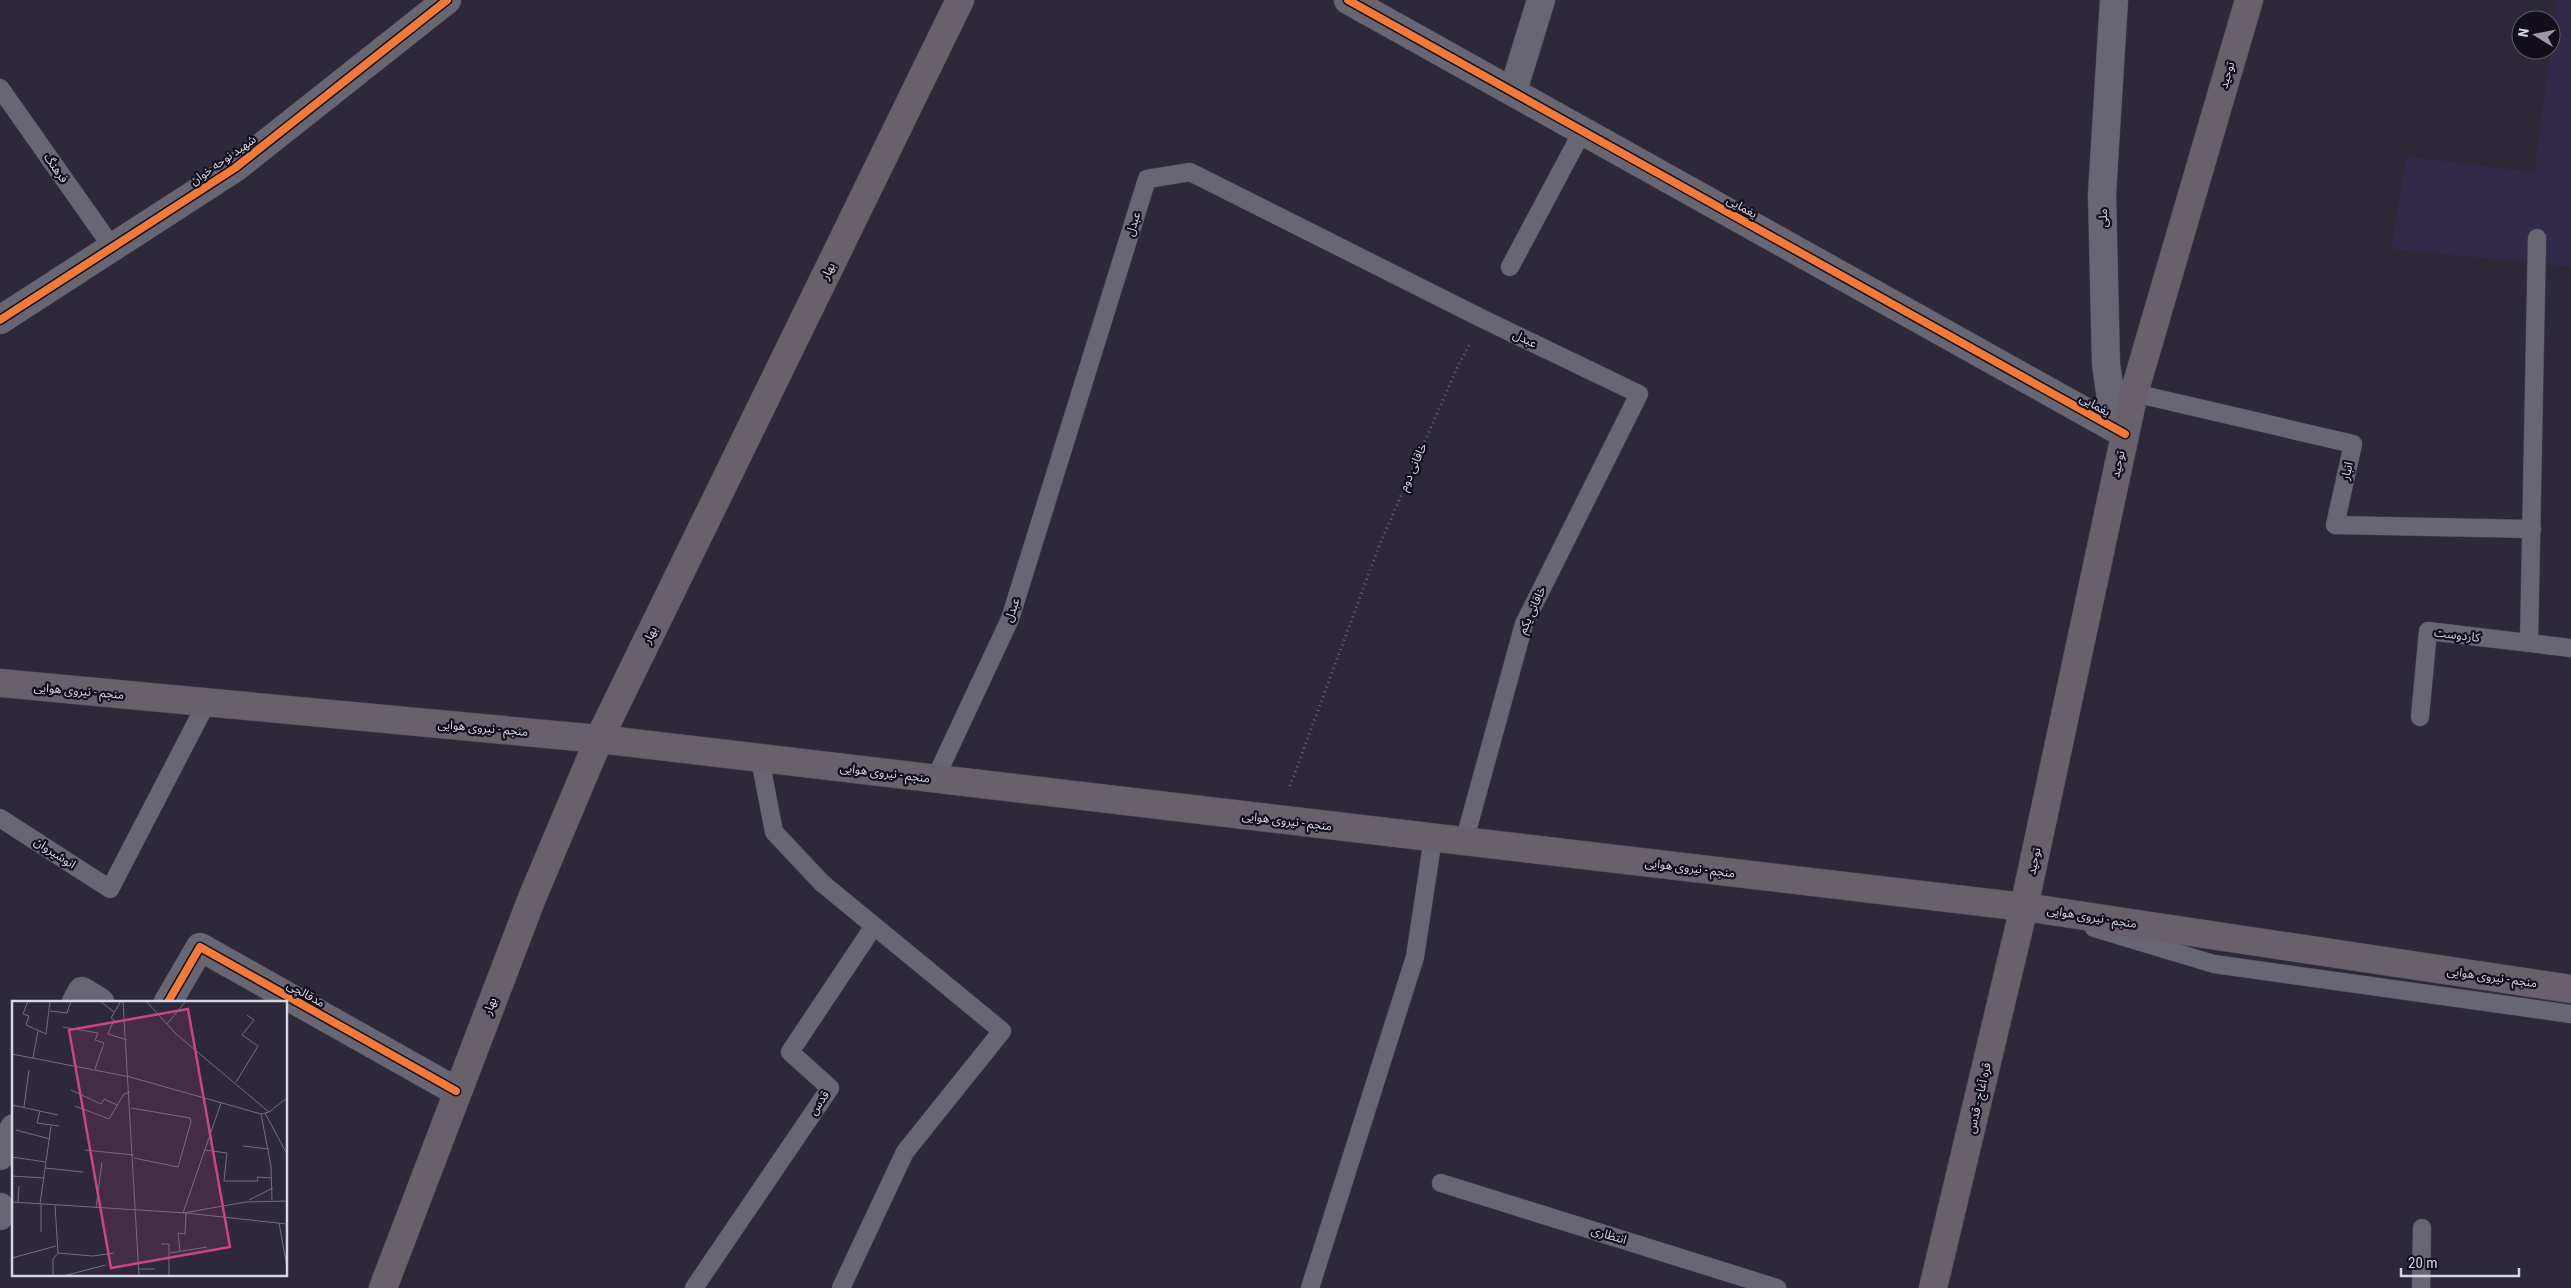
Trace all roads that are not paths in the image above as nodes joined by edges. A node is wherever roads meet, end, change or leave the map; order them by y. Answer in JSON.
{"nodes":[{"id":1,"x":447,"y":0,"type":"edge"},
{"id":2,"x":960,"y":0,"type":"edge"},
{"id":3,"x":1348,"y":0,"type":"edge"},
{"id":4,"x":1541,"y":0,"type":"edge"},
{"id":5,"x":2114,"y":0,"type":"edge"},
{"id":6,"x":2249,"y":0,"type":"edge"},
{"id":7,"x":0,"y":88,"type":"edge"},
{"id":8,"x":1513,"y":91,"type":"junction"},
{"id":9,"x":1583,"y":130,"type":"junction"},
{"id":10,"x":2537,"y":238,"type":"dead end"},
{"id":11,"x":112,"y":248,"type":"junction"},
{"id":12,"x":1510,"y":267,"type":"dead end"},
{"id":13,"x":0,"y":320,"type":"edge"},
{"id":14,"x":2134,"y":393,"type":"junction"},
{"id":15,"x":1639,"y":394,"type":"joint"},
{"id":16,"x":2124,"y":434,"type":"junction"},
{"id":17,"x":2532,"y":529,"type":"junction"},
{"id":18,"x":2530,"y":643,"type":"junction"},
{"id":19,"x":2571,"y":648,"type":"edge"},
{"id":20,"x":0,"y":683,"type":"edge"},
{"id":21,"x":207,"y":702,"type":"junction"},
{"id":22,"x":2420,"y":717,"type":"dead end"},
{"id":23,"x":599,"y":739,"type":"junction"},
{"id":24,"x":760,"y":759,"type":"junction"},
{"id":25,"x":935,"y":779,"type":"junction"},
{"id":26,"x":0,"y":818,"type":"edge"},
{"id":27,"x":1433,"y":838,"type":"junction"},
{"id":28,"x":1464,"y":842,"type":"junction"},
{"id":29,"x":2024,"y":907,"type":"junction"},
{"id":30,"x":874,"y":926,"type":"junction"},
{"id":31,"x":2571,"y":989,"type":"edge"},
{"id":32,"x":77,"y":1001,"type":"edge"},
{"id":33,"x":98,"y":1001,"type":"edge"},
{"id":34,"x":169,"y":1001,"type":"edge"},
{"id":35,"x":2571,"y":1014,"type":"edge"},
{"id":36,"x":456,"y":1091,"type":"junction"},
{"id":37,"x":12,"y":1132,"type":"edge"},
{"id":38,"x":0,"y":1156,"type":"edge"},
{"id":39,"x":1441,"y":1183,"type":"dead end"},
{"id":40,"x":0,"y":1207,"type":"edge"},
{"id":41,"x":0,"y":1216,"type":"edge"},
{"id":42,"x":2422,"y":1228,"type":"dead end"},
{"id":43,"x":383,"y":1288,"type":"edge"},
{"id":44,"x":694,"y":1288,"type":"edge"},
{"id":45,"x":841,"y":1288,"type":"edge"},
{"id":46,"x":1310,"y":1288,"type":"edge"},
{"id":47,"x":1777,"y":1288,"type":"edge"},
{"id":48,"x":1933,"y":1288,"type":"edge"},
{"id":49,"x":2421,"y":1288,"type":"edge"}],
"edges":[{"from":1,"to":11,"type":"street","name":"شهید نوحه خوان"},
{"from":2,"to":23,"type":"main road","name":"بهار"},
{"from":3,"to":8,"type":"street","name":"یغمایی"},
{"from":4,"to":8,"type":"street"},
{"from":5,"to":16,"type":"street","name":"ملی"},
{"from":6,"to":14,"type":"main road","name":"توحید"},
{"from":7,"to":11,"type":"lane","name":"فرهنگ"},
{"from":8,"to":9,"type":"street","name":"یغمایی"},
{"from":9,"to":12,"type":"lane"},
{"from":9,"to":16,"type":"street","name":"یغمایی"},
{"from":10,"to":17,"type":"lane"},
{"from":11,"to":13,"type":"street","name":"شهید نوحه خوان"},
{"from":14,"to":16,"type":"main road","name":"توحید"},
{"from":14,"to":17,"type":"lane","name":"انبار"},
{"from":15,"to":25,"type":"lane","name":"عبدل"},
{"from":15,"to":28,"type":"lane","name":"خاقانی یکم"},
{"from":16,"to":29,"type":"main road","name":"توحید"},
{"from":17,"to":18,"type":"lane"},
{"from":18,"to":19,"type":"lane","name":"کاردوست"},
{"from":18,"to":22,"type":"lane","name":"کاردوست"},
{"from":20,"to":21,"type":"main road","name":"منجم - نیروی هوایی"},
{"from":21,"to":23,"type":"main road","name":"منجم - نیروی هوایی"},
{"from":21,"to":26,"type":"lane","name":"انوشیروان"},
{"from":23,"to":24,"type":"main road","name":"منجم - نیروی هوایی"},
{"from":23,"to":36,"type":"main road","name":"بهار"},
{"from":24,"to":25,"type":"main road","name":"منجم - نیروی هوایی"},
{"from":24,"to":30,"type":"lane"},
{"from":25,"to":27,"type":"main road","name":"منجم - نیروی هوایی"},
{"from":27,"to":28,"type":"main road","name":"منجم - نیروی هوایی"},
{"from":27,"to":46,"type":"lane"},
{"from":28,"to":29,"type":"main road","name":"منجم - نیروی هوایی"},
{"from":29,"to":31,"type":"main road","name":"منجم - نیروی هوایی"},
{"from":29,"to":35,"type":"lane"},
{"from":29,"to":48,"type":"main road","name":"قره آغاج - قدس"},
{"from":30,"to":44,"type":"lane","name":"قدس"},
{"from":30,"to":45,"type":"lane"},
{"from":32,"to":33,"type":"street"},
{"from":34,"to":36,"type":"street","name":"مدقالچی"},
{"from":36,"to":43,"type":"main road","name":"بهار"},
{"from":37,"to":38,"type":"street"},
{"from":39,"to":47,"type":"lane","name":"انتظاری"},
{"from":40,"to":41,"type":"street"},
{"from":42,"to":49,"type":"lane"}]}
